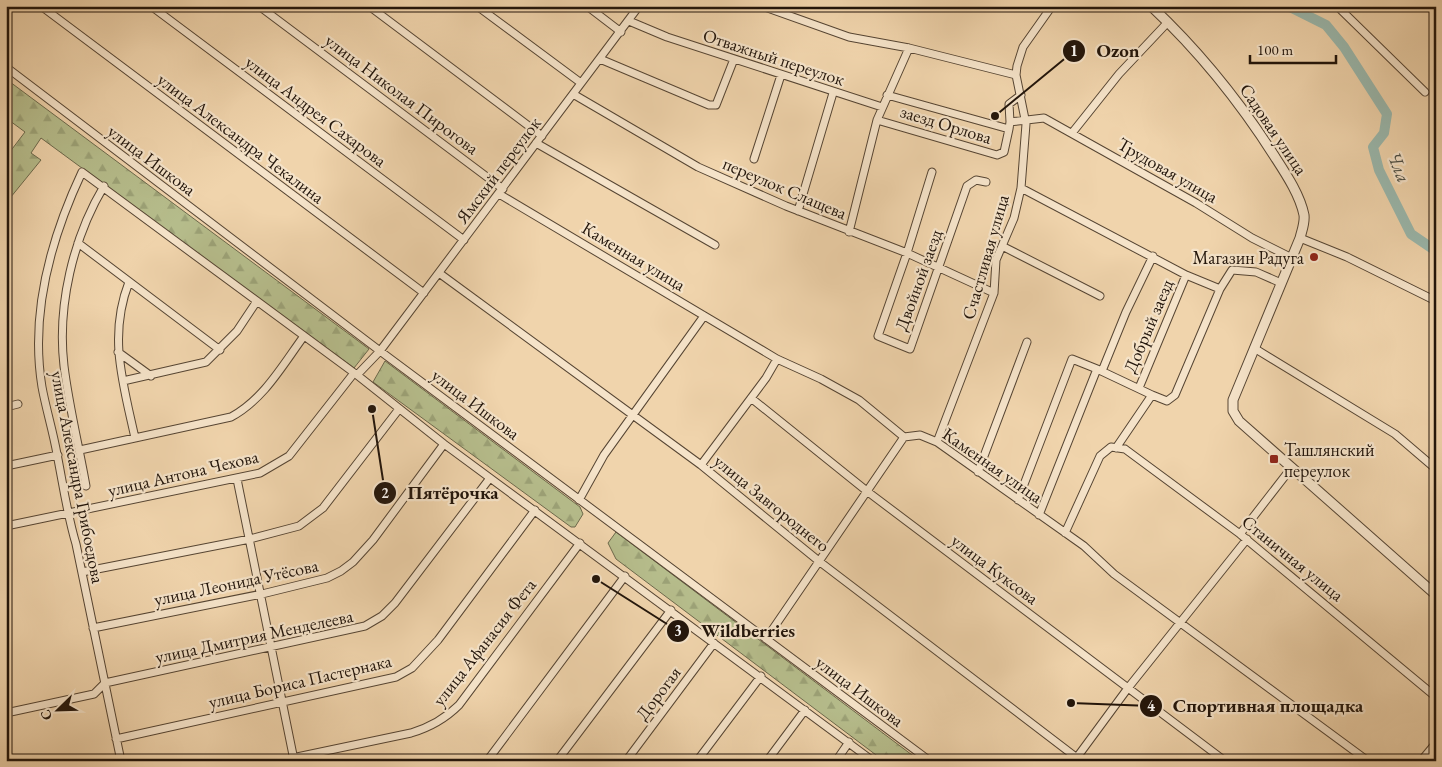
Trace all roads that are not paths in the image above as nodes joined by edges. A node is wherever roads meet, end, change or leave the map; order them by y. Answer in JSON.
{"nodes":[{"id":1,"x":41,"y":6,"type":"edge"},
{"id":2,"x":151,"y":6,"type":"edge"},
{"id":3,"x":259,"y":6,"type":"edge"},
{"id":4,"x":368,"y":6,"type":"edge"},
{"id":5,"x":477,"y":6,"type":"edge"},
{"id":6,"x":587,"y":6,"type":"edge"},
{"id":7,"x":639,"y":6,"type":"edge"},
{"id":8,"x":762,"y":6,"type":"edge"},
{"id":9,"x":1052,"y":6,"type":"edge"},
{"id":10,"x":1151,"y":6,"type":"edge"},
{"id":11,"x":1336,"y":6,"type":"edge"},
{"id":12,"x":629,"y":21,"type":"junction"},
{"id":13,"x":1168,"y":22,"type":"junction"},
{"id":14,"x":621,"y":32,"type":"junction"},
{"id":15,"x":909,"y":48,"type":"junction"},
{"id":16,"x":600,"y":59,"type":"junction"},
{"id":17,"x":734,"y":59,"type":"junction"},
{"id":18,"x":6,"y":67,"type":"edge"},
{"id":19,"x":781,"y":75,"type":"junction"},
{"id":20,"x":1016,"y":75,"type":"junction"},
{"id":21,"x":581,"y":83,"type":"junction"},
{"id":22,"x":1425,"y":92,"type":"dead end"},
{"id":23,"x":834,"y":93,"type":"junction"},
{"id":24,"x":573,"y":94,"type":"junction"},
{"id":25,"x":887,"y":95,"type":"junction"},
{"id":26,"x":1021,"y":95,"type":"junction"},
{"id":27,"x":882,"y":107,"type":"junction"},
{"id":28,"x":1026,"y":119,"type":"junction"},
{"id":29,"x":877,"y":120,"type":"junction"},
{"id":30,"x":1009,"y":126,"type":"junction"},
{"id":31,"x":1072,"y":133,"type":"junction"},
{"id":32,"x":542,"y":136,"type":"junction"},
{"id":33,"x":536,"y":143,"type":"junction"},
{"id":34,"x":754,"y":159,"type":"dead end"},
{"id":35,"x":932,"y":172,"type":"dead end"},
{"id":36,"x":986,"y":182,"type":"dead end"},
{"id":37,"x":104,"y":186,"type":"junction"},
{"id":38,"x":1021,"y":188,"type":"junction"},
{"id":39,"x":501,"y":192,"type":"junction"},
{"id":40,"x":798,"y":211,"type":"junction"},
{"id":41,"x":849,"y":232,"type":"junction"},
{"id":42,"x":1300,"y":238,"type":"junction"},
{"id":43,"x":464,"y":240,"type":"junction"},
{"id":44,"x":78,"y":243,"type":"junction"},
{"id":45,"x":715,"y":245,"type":"dead end"},
{"id":46,"x":1002,"y":246,"type":"junction"},
{"id":47,"x":907,"y":253,"type":"junction"},
{"id":48,"x":1153,"y":256,"type":"junction"},
{"id":49,"x":1292,"y":258,"type":"junction"},
{"id":50,"x":939,"y":267,"type":"junction"},
{"id":51,"x":439,"y":273,"type":"junction"},
{"id":52,"x":1186,"y":275,"type":"junction"},
{"id":53,"x":129,"y":282,"type":"junction"},
{"id":54,"x":1281,"y":283,"type":"junction"},
{"id":55,"x":1220,"y":289,"type":"junction"},
{"id":56,"x":424,"y":292,"type":"junction"},
{"id":57,"x":994,"y":293,"type":"junction"},
{"id":58,"x":1100,"y":296,"type":"dead end"},
{"id":59,"x":257,"y":301,"type":"junction"},
{"id":60,"x":1436,"y":302,"type":"edge"},
{"id":61,"x":704,"y":316,"type":"junction"},
{"id":62,"x":304,"y":336,"type":"junction"},
{"id":63,"x":1026,"y":342,"type":"dead end"},
{"id":64,"x":1254,"y":348,"type":"junction"},
{"id":65,"x":220,"y":350,"type":"junction"},
{"id":66,"x":380,"y":351,"type":"junction"},
{"id":67,"x":118,"y":352,"type":"junction"},
{"id":68,"x":777,"y":359,"type":"junction"},
{"id":69,"x":1100,"y":370,"type":"junction"},
{"id":70,"x":356,"y":374,"type":"junction"},
{"id":71,"x":151,"y":376,"type":"junction"},
{"id":72,"x":123,"y":381,"type":"junction"},
{"id":73,"x":1139,"y":388,"type":"junction"},
{"id":74,"x":1152,"y":395,"type":"junction"},
{"id":75,"x":750,"y":398,"type":"junction"},
{"id":76,"x":18,"y":404,"type":"dead end"},
{"id":77,"x":6,"y":407,"type":"edge"},
{"id":78,"x":399,"y":410,"type":"junction"},
{"id":79,"x":634,"y":413,"type":"junction"},
{"id":80,"x":904,"y":437,"type":"junction"},
{"id":81,"x":135,"y":438,"type":"junction"},
{"id":82,"x":937,"y":442,"type":"junction"},
{"id":83,"x":444,"y":444,"type":"junction"},
{"id":84,"x":1116,"y":448,"type":"junction"},
{"id":85,"x":80,"y":450,"type":"junction"},
{"id":86,"x":58,"y":455,"type":"junction"},
{"id":87,"x":701,"y":465,"type":"junction"},
{"id":88,"x":6,"y":466,"type":"edge"},
{"id":89,"x":1292,"y":467,"type":"junction"},
{"id":90,"x":1436,"y":470,"type":"edge"},
{"id":91,"x":978,"y":472,"type":"junction"},
{"id":92,"x":490,"y":478,"type":"junction"},
{"id":93,"x":237,"y":479,"type":"junction"},
{"id":94,"x":86,"y":486,"type":"dead end"},
{"id":95,"x":868,"y":492,"type":"junction"},
{"id":96,"x":579,"y":500,"type":"junction"},
{"id":97,"x":1018,"y":500,"type":"junction"},
{"id":98,"x":535,"y":510,"type":"junction"},
{"id":99,"x":67,"y":514,"type":"junction"},
{"id":100,"x":1039,"y":515,"type":"junction"},
{"id":101,"x":6,"y":526,"type":"edge"},
{"id":102,"x":1064,"y":533,"type":"junction"},
{"id":103,"x":1240,"y":534,"type":"junction"},
{"id":104,"x":250,"y":539,"type":"junction"},
{"id":105,"x":1247,"y":539,"type":"junction"},
{"id":106,"x":580,"y":543,"type":"junction"},
{"id":107,"x":820,"y":562,"type":"junction"},
{"id":108,"x":82,"y":572,"type":"junction"},
{"id":109,"x":625,"y":576,"type":"junction"},
{"id":110,"x":262,"y":594,"type":"junction"},
{"id":111,"x":1436,"y":595,"type":"edge"},
{"id":112,"x":671,"y":610,"type":"junction"},
{"id":113,"x":1182,"y":622,"type":"junction"},
{"id":114,"x":93,"y":628,"type":"junction"},
{"id":115,"x":766,"y":639,"type":"junction"},
{"id":116,"x":714,"y":643,"type":"junction"},
{"id":117,"x":271,"y":648,"type":"junction"},
{"id":118,"x":761,"y":676,"type":"junction"},
{"id":119,"x":105,"y":684,"type":"junction"},
{"id":120,"x":1128,"y":688,"type":"junction"},
{"id":121,"x":1436,"y":697,"type":"edge"},
{"id":122,"x":283,"y":702,"type":"junction"},
{"id":123,"x":805,"y":710,"type":"junction"},
{"id":124,"x":6,"y":713,"type":"edge"},
{"id":125,"x":116,"y":739,"type":"junction"},
{"id":126,"x":849,"y":742,"type":"junction"},
{"id":127,"x":1436,"y":742,"type":"edge"},
{"id":128,"x":294,"y":759,"type":"edge"},
{"id":129,"x":1078,"y":760,"type":"edge"},
{"id":130,"x":121,"y":761,"type":"edge"},
{"id":131,"x":278,"y":761,"type":"edge"},
{"id":132,"x":487,"y":761,"type":"edge"},
{"id":133,"x":557,"y":761,"type":"edge"},
{"id":134,"x":626,"y":761,"type":"edge"},
{"id":135,"x":697,"y":761,"type":"edge"},
{"id":136,"x":767,"y":761,"type":"edge"},
{"id":137,"x":836,"y":761,"type":"edge"},
{"id":138,"x":873,"y":761,"type":"edge"},
{"id":139,"x":930,"y":761,"type":"edge"},
{"id":140,"x":1225,"y":761,"type":"edge"},
{"id":141,"x":1368,"y":761,"type":"edge"},
{"id":142,"x":1422,"y":761,"type":"edge"}],
"edges":[{"from":1,"to":56,"type":"street","name":"улица Александра Чекалина"},
{"from":2,"to":43,"type":"street","name":"улица Андрея Сахарова"},
{"from":3,"to":39,"type":"street","name":"улица Николая Пирогова"},
{"from":4,"to":32,"type":"street"},
{"from":5,"to":21,"type":"street"},
{"from":6,"to":14,"type":"street"},
{"from":7,"to":12,"type":"street","name":"Ямский переулок"},
{"from":8,"to":15,"type":"street"},
{"from":9,"to":20,"type":"street"},
{"from":10,"to":13,"type":"street","name":"Садовая улица"},
{"from":11,"to":22,"type":"street"},
{"from":12,"to":14,"type":"street","name":"Ямский переулок"},
{"from":12,"to":17,"type":"street","name":"Отважный переулок"},
{"from":13,"to":31,"type":"street"},
{"from":13,"to":42,"type":"street","name":"Садовая улица"},
{"from":14,"to":16,"type":"street","name":"Ямский переулок"},
{"from":15,"to":20,"type":"street"},
{"from":15,"to":25,"type":"street"},
{"from":16,"to":17,"type":"street"},
{"from":16,"to":21,"type":"street","name":"Ямский переулок"},
{"from":17,"to":19,"type":"street","name":"Отважный переулок"},
{"from":18,"to":66,"type":"street","name":"улица Ишкова"},
{"from":19,"to":23,"type":"street","name":"Отважный переулок"},
{"from":19,"to":34,"type":"street"},
{"from":20,"to":26,"type":"street","name":"Счастливая улица"},
{"from":21,"to":24,"type":"street","name":"Ямский переулок"},
{"from":23,"to":27,"type":"street","name":"Отважный переулок"},
{"from":23,"to":40,"type":"street"},
{"from":24,"to":32,"type":"street","name":"Ямский переулок"},
{"from":24,"to":40,"type":"street","name":"переулок Слащева"},
{"from":25,"to":27,"type":"street"},
{"from":25,"to":30,"type":"street","name":"заезд Орлова"},
{"from":26,"to":28,"type":"street","name":"Счастливая улица"},
{"from":26,"to":30,"type":"street"},
{"from":27,"to":29,"type":"street"},
{"from":28,"to":30,"type":"street","name":"Трудовая улица"},
{"from":28,"to":31,"type":"street","name":"Трудовая улица"},
{"from":28,"to":38,"type":"street","name":"Счастливая улица"},
{"from":29,"to":30,"type":"street","name":"заезд Орлова"},
{"from":29,"to":41,"type":"street"},
{"from":31,"to":49,"type":"street","name":"Трудовая улица"},
{"from":32,"to":33,"type":"street","name":"Ямский переулок"},
{"from":33,"to":39,"type":"street","name":"Ямский переулок"},
{"from":33,"to":45,"type":"street"},
{"from":35,"to":47,"type":"street","name":"Двойной заезд"},
{"from":36,"to":50,"type":"street","name":"Двойной заезд"},
{"from":37,"to":44,"type":"street"},
{"from":37,"to":59,"type":"street"},
{"from":37,"to":86,"type":"street","name":"улица Александра Грибоедова"},
{"from":38,"to":46,"type":"street","name":"Счастливая улица"},
{"from":38,"to":48,"type":"street"},
{"from":39,"to":43,"type":"street","name":"Ямский переулок"},
{"from":39,"to":61,"type":"street","name":"Каменная улица"},
{"from":40,"to":41,"type":"street","name":"переулок Слащева"},
{"from":41,"to":47,"type":"street","name":"переулок Слащева"},
{"from":42,"to":49,"type":"street","name":"Садовая улица"},
{"from":42,"to":60,"type":"street"},
{"from":43,"to":51,"type":"street","name":"Ямский переулок"},
{"from":44,"to":53,"type":"street"},
{"from":44,"to":85,"type":"street"},
{"from":46,"to":57,"type":"street","name":"Счастливая улица"},
{"from":46,"to":58,"type":"street"},
{"from":47,"to":50,"type":"street","name":"переулок Слащева"},
{"from":47,"to":50,"type":"street","name":"Двойной заезд"},
{"from":48,"to":52,"type":"street"},
{"from":48,"to":69,"type":"street"},
{"from":49,"to":54,"type":"street","name":"Садовая улица"},
{"from":50,"to":57,"type":"street","name":"переулок Слащева"},
{"from":51,"to":56,"type":"street","name":"Ямский переулок"},
{"from":51,"to":79,"type":"street","name":"улица Завгороднего"},
{"from":52,"to":55,"type":"street"},
{"from":52,"to":73,"type":"street","name":"Добрый заезд"},
{"from":53,"to":65,"type":"street"},
{"from":53,"to":67,"type":"street"},
{"from":54,"to":55,"type":"street"},
{"from":54,"to":64,"type":"street","name":"Садовая улица"},
{"from":55,"to":74,"type":"street"},
{"from":56,"to":66,"type":"street","name":"Ямский переулок"},
{"from":57,"to":82,"type":"street","name":"Счастливая улица"},
{"from":59,"to":62,"type":"street"},
{"from":59,"to":65,"type":"street"},
{"from":61,"to":68,"type":"street","name":"Каменная улица"},
{"from":61,"to":79,"type":"street"},
{"from":62,"to":70,"type":"street"},
{"from":62,"to":81,"type":"street"},
{"from":63,"to":91,"type":"street"},
{"from":64,"to":89,"type":"street","name":"Садовая улица"},
{"from":64,"to":90,"type":"street"},
{"from":65,"to":71,"type":"street"},
{"from":66,"to":70,"type":"street","name":"улица Антона Чехова"},
{"from":66,"to":96,"type":"street","name":"улица Ишкова"},
{"from":67,"to":71,"type":"street"},
{"from":67,"to":72,"type":"street"},
{"from":68,"to":75,"type":"street"},
{"from":68,"to":80,"type":"street","name":"Каменная улица"},
{"from":69,"to":73,"type":"street"},
{"from":69,"to":97,"type":"street"},
{"from":69,"to":100,"type":"street"},
{"from":70,"to":78,"type":"street"},
{"from":70,"to":93,"type":"street","name":"улица Антона Чехова"},
{"from":71,"to":72,"type":"street"},
{"from":72,"to":81,"type":"street"},
{"from":73,"to":74,"type":"street"},
{"from":74,"to":84,"type":"street"},
{"from":75,"to":87,"type":"street"},
{"from":75,"to":95,"type":"street","name":"улица Куксова"},
{"from":76,"to":77,"type":"street"},
{"from":78,"to":83,"type":"street"},
{"from":78,"to":104,"type":"street"},
{"from":79,"to":87,"type":"street","name":"улица Завгороднего"},
{"from":79,"to":96,"type":"street"},
{"from":80,"to":82,"type":"street","name":"Каменная улица"},
{"from":80,"to":95,"type":"street"},
{"from":81,"to":85,"type":"street"},
{"from":82,"to":91,"type":"street","name":"Каменная улица"},
{"from":83,"to":92,"type":"street"},
{"from":83,"to":110,"type":"street","name":"улица Леонида Утёсова"},
{"from":84,"to":102,"type":"street"},
{"from":84,"to":103,"type":"street","name":"Станичная улица"},
{"from":85,"to":94,"type":"street"},
{"from":86,"to":88,"type":"street"},
{"from":86,"to":99,"type":"street","name":"улица Александра Грибоедова"},
{"from":87,"to":107,"type":"street","name":"улица Завгороднего"},
{"from":89,"to":103,"type":"street"},
{"from":89,"to":111,"type":"street"},
{"from":91,"to":97,"type":"street","name":"Каменная улица"},
{"from":92,"to":98,"type":"street"},
{"from":92,"to":117,"type":"street","name":"улица Дмитрия Менделеева"},
{"from":93,"to":99,"type":"street","name":"улица Антона Чехова"},
{"from":93,"to":104,"type":"street"},
{"from":95,"to":107,"type":"street"},
{"from":95,"to":120,"type":"street","name":"улица Куксова"},
{"from":96,"to":115,"type":"street","name":"улица Ишкова"},
{"from":97,"to":100,"type":"street","name":"Каменная улица"},
{"from":98,"to":106,"type":"street"},
{"from":98,"to":122,"type":"street","name":"улица Бориса Пастернака"},
{"from":99,"to":101,"type":"street","name":"улица Антона Чехова"},
{"from":99,"to":108,"type":"street","name":"улица Александра Грибоедова"},
{"from":100,"to":102,"type":"street","name":"Каменная улица"},
{"from":102,"to":113,"type":"street","name":"Каменная улица"},
{"from":103,"to":105,"type":"street","name":"Станичная улица"},
{"from":104,"to":108,"type":"street"},
{"from":104,"to":110,"type":"street"},
{"from":105,"to":113,"type":"street"},
{"from":105,"to":121,"type":"street","name":"Станичная улица"},
{"from":106,"to":109,"type":"street"},
{"from":106,"to":128,"type":"street","name":"улица Афанасия Фета"},
{"from":107,"to":115,"type":"street"},
{"from":107,"to":129,"type":"street","name":"улица Завгороднего"},
{"from":108,"to":114,"type":"street","name":"улица Александра Грибоедова"},
{"from":109,"to":112,"type":"street"},
{"from":109,"to":132,"type":"street"},
{"from":110,"to":114,"type":"street","name":"улица Леонида Утёсова"},
{"from":110,"to":117,"type":"street"},
{"from":112,"to":116,"type":"street"},
{"from":112,"to":133,"type":"street"},
{"from":113,"to":120,"type":"street"},
{"from":113,"to":141,"type":"street","name":"Каменная улица"},
{"from":114,"to":119,"type":"street","name":"улица Александра Грибоедова"},
{"from":115,"to":139,"type":"street","name":"улица Ишкова"},
{"from":116,"to":118,"type":"street"},
{"from":116,"to":134,"type":"street","name":"Дорогая"},
{"from":117,"to":119,"type":"street","name":"улица Дмитрия Менделеева"},
{"from":117,"to":122,"type":"street"},
{"from":118,"to":123,"type":"street"},
{"from":118,"to":135,"type":"street"},
{"from":119,"to":124,"type":"street","name":"улица Дмитрия Менделеева"},
{"from":119,"to":125,"type":"street","name":"улица Александра Грибоедова"},
{"from":120,"to":129,"type":"street"},
{"from":120,"to":140,"type":"street","name":"улица Куксова"},
{"from":122,"to":125,"type":"street","name":"улица Бориса Пастернака"},
{"from":122,"to":128,"type":"street"},
{"from":123,"to":126,"type":"street"},
{"from":123,"to":136,"type":"street"},
{"from":125,"to":130,"type":"street","name":"улица Александра Грибоедова"},
{"from":126,"to":137,"type":"street"},
{"from":126,"to":138,"type":"street"},
{"from":127,"to":142,"type":"street"},
{"from":128,"to":131,"type":"street","name":"улица Афанасия Фета"}]}
